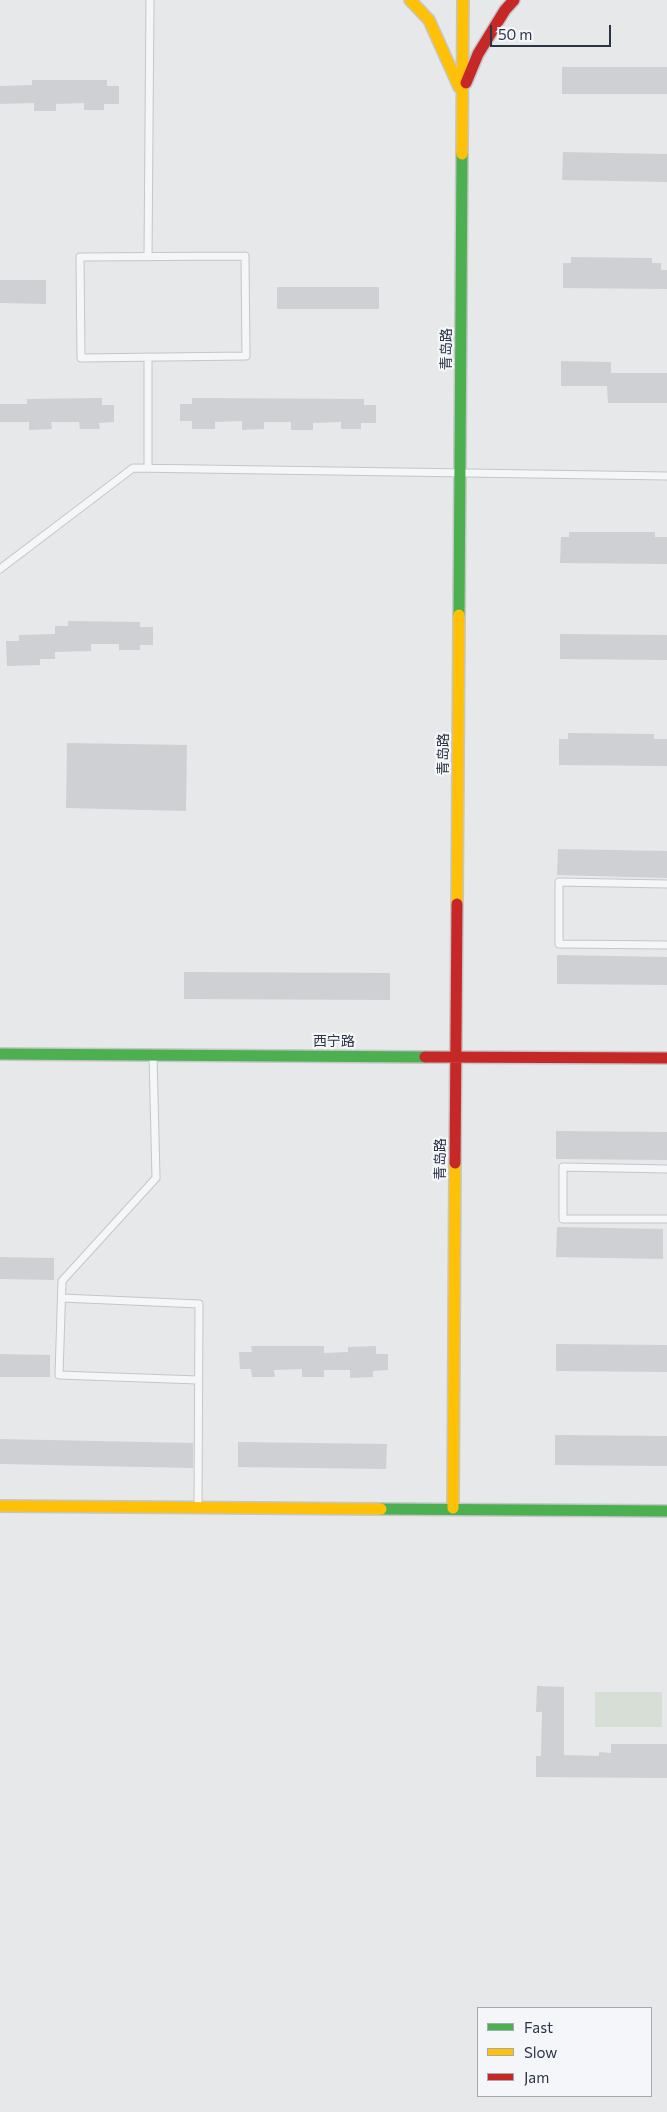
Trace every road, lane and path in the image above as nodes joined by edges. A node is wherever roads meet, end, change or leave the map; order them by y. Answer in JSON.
{"nodes":[{"id":1,"x":150,"y":0,"type":"edge"},
{"id":2,"x":410,"y":0,"type":"edge"},
{"id":3,"x":463,"y":0,"type":"edge"},
{"id":4,"x":514,"y":0,"type":"edge"},
{"id":5,"x":462,"y":94,"type":"junction"},
{"id":6,"x":148,"y":257,"type":"junction"},
{"id":7,"x":148,"y":357,"type":"junction"},
{"id":8,"x":148,"y":468,"type":"junction"},
{"id":9,"x":460,"y":474,"type":"junction"},
{"id":10,"x":667,"y":476,"type":"edge"},
{"id":11,"x":0,"y":569,"type":"edge"},
{"id":12,"x":667,"y":884,"type":"edge"},
{"id":13,"x":667,"y":945,"type":"edge"},
{"id":14,"x":0,"y":1054,"type":"edge"},
{"id":15,"x":153,"y":1055,"type":"junction"},
{"id":16,"x":456,"y":1057,"type":"junction"},
{"id":17,"x":667,"y":1058,"type":"edge"},
{"id":18,"x":667,"y":1169,"type":"edge"},
{"id":19,"x":667,"y":1219,"type":"edge"},
{"id":20,"x":62,"y":1298,"type":"junction"},
{"id":21,"x":198,"y":1380,"type":"junction"},
{"id":22,"x":0,"y":1506,"type":"edge"},
{"id":23,"x":198,"y":1507,"type":"junction"},
{"id":24,"x":453,"y":1508,"type":"junction"},
{"id":25,"x":667,"y":1511,"type":"edge"}],
"edges":[{"from":1,"to":6,"type":"lane"},
{"from":2,"to":5,"type":"street"},
{"from":3,"to":5,"type":"street","name":"青岛路"},
{"from":4,"to":5,"type":"street"},
{"from":5,"to":9,"type":"street","name":"青岛路"},
{"from":6,"to":7,"type":"lane"},
{"from":6,"to":7,"type":"lane"},
{"from":7,"to":8,"type":"lane"},
{"from":8,"to":9,"type":"lane"},
{"from":8,"to":11,"type":"lane"},
{"from":9,"to":10,"type":"lane"},
{"from":9,"to":16,"type":"street","name":"青岛路"},
{"from":12,"to":13,"type":"lane"},
{"from":14,"to":15,"type":"street","name":"西宁路"},
{"from":15,"to":16,"type":"street","name":"西宁路"},
{"from":15,"to":20,"type":"lane"},
{"from":16,"to":17,"type":"street","name":"西宁路"},
{"from":16,"to":24,"type":"street","name":"青岛路"},
{"from":18,"to":19,"type":"lane"},
{"from":20,"to":21,"type":"lane"},
{"from":20,"to":21,"type":"lane"},
{"from":21,"to":23,"type":"lane"},
{"from":22,"to":23,"type":"street"},
{"from":23,"to":24,"type":"street"},
{"from":24,"to":25,"type":"street"}]}
